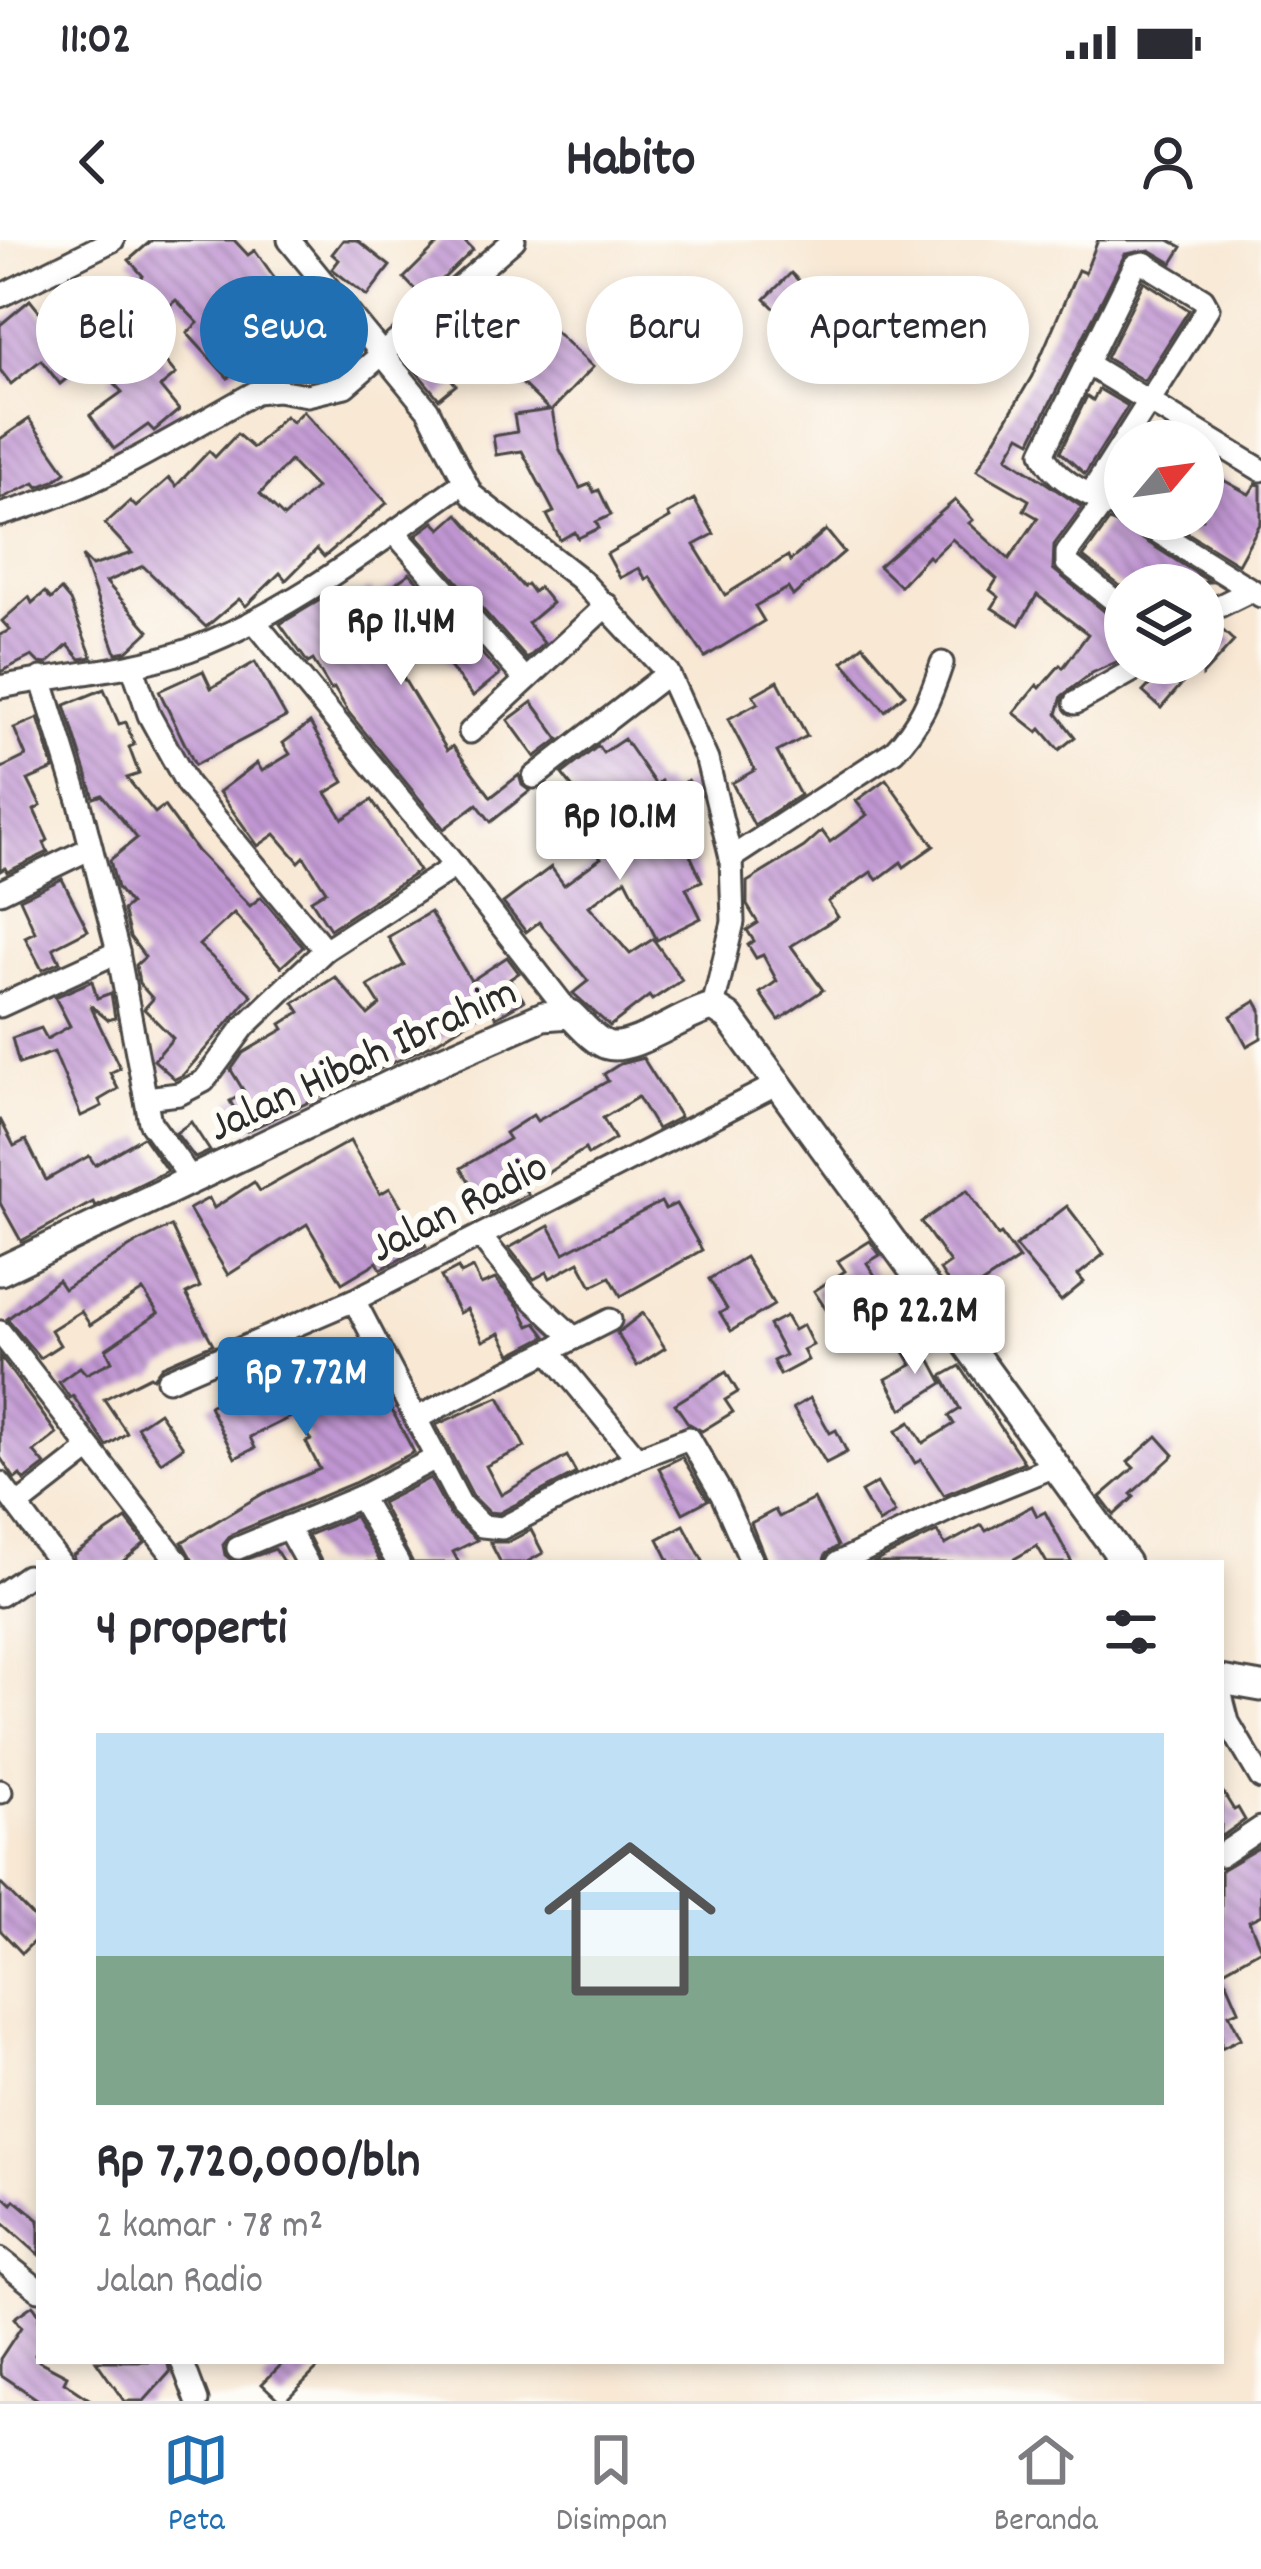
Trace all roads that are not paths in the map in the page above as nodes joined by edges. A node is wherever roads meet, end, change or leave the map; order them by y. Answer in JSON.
{"nodes":[{"id":1,"x":113,"y":240,"type":"edge"},
{"id":2,"x":289,"y":240,"type":"edge"},
{"id":3,"x":514,"y":240,"type":"edge"},
{"id":4,"x":0,"y":296,"type":"edge"},
{"id":5,"x":385,"y":356,"type":"junction"},
{"id":6,"x":1087,"y":364,"type":"junction"},
{"id":7,"x":1149,"y":402,"type":"junction"},
{"id":8,"x":1141,"y":420,"type":"edge"},
{"id":9,"x":1261,"y":470,"type":"edge"},
{"id":10,"x":463,"y":483,"type":"junction"},
{"id":11,"x":1104,"y":500,"type":"edge"},
{"id":12,"x":1104,"y":506,"type":"edge"},
{"id":13,"x":0,"y":515,"type":"edge"},
{"id":14,"x":394,"y":532,"type":"junction"},
{"id":15,"x":1171,"y":540,"type":"edge"},
{"id":16,"x":1104,"y":592,"type":"edge"},
{"id":17,"x":1258,"y":594,"type":"edge"},
{"id":18,"x":607,"y":605,"type":"junction"},
{"id":19,"x":1224,"y":606,"type":"edge"},
{"id":20,"x":254,"y":621,"type":"junction"},
{"id":21,"x":942,"y":663,"type":"dead end"},
{"id":22,"x":132,"y":665,"type":"junction"},
{"id":23,"x":668,"y":673,"type":"junction"},
{"id":24,"x":40,"y":678,"type":"junction"},
{"id":25,"x":525,"y":679,"type":"junction"},
{"id":26,"x":1115,"y":684,"type":"edge"},
{"id":27,"x":0,"y":687,"type":"edge"},
{"id":28,"x":1075,"y":703,"type":"dead end"},
{"id":29,"x":470,"y":732,"type":"dead end"},
{"id":30,"x":534,"y":777,"type":"dead end"},
{"id":31,"x":91,"y":848,"type":"junction"},
{"id":32,"x":731,"y":858,"type":"junction"},
{"id":33,"x":455,"y":866,"type":"junction"},
{"id":34,"x":0,"y":892,"type":"edge"},
{"id":35,"x":325,"y":950,"type":"junction"},
{"id":36,"x":118,"y":952,"type":"junction"},
{"id":37,"x":0,"y":1006,"type":"edge"},
{"id":38,"x":713,"y":1007,"type":"junction"},
{"id":39,"x":570,"y":1014,"type":"junction"},
{"id":40,"x":776,"y":1085,"type":"junction"},
{"id":41,"x":146,"y":1098,"type":"junction"},
{"id":42,"x":192,"y":1180,"type":"junction"},
{"id":43,"x":481,"y":1236,"type":"junction"},
{"id":44,"x":2,"y":1265,"type":"edge"},
{"id":45,"x":354,"y":1300,"type":"junction"},
{"id":46,"x":610,"y":1320,"type":"dead end"},
{"id":47,"x":0,"y":1332,"type":"edge"},
{"id":48,"x":574,"y":1338,"type":"junction"},
{"id":49,"x":548,"y":1351,"type":"junction"},
{"id":50,"x":168,"y":1380,"type":"dead end"},
{"id":51,"x":417,"y":1418,"type":"junction"},
{"id":52,"x":90,"y":1450,"type":"junction"},
{"id":53,"x":436,"y":1458,"type":"junction"},
{"id":54,"x":637,"y":1458,"type":"junction"},
{"id":55,"x":1054,"y":1466,"type":"junction"},
{"id":56,"x":0,"y":1484,"type":"edge"},
{"id":57,"x":360,"y":1497,"type":"junction"},
{"id":58,"x":16,"y":1506,"type":"junction"},
{"id":59,"x":287,"y":1527,"type":"junction"},
{"id":60,"x":238,"y":1548,"type":"dead end"},
{"id":61,"x":58,"y":1560,"type":"edge"},
{"id":62,"x":177,"y":1560,"type":"edge"},
{"id":63,"x":306,"y":1560,"type":"edge"},
{"id":64,"x":396,"y":1560,"type":"edge"},
{"id":65,"x":751,"y":1560,"type":"edge"},
{"id":66,"x":844,"y":1560,"type":"edge"},
{"id":67,"x":1124,"y":1560,"type":"edge"},
{"id":68,"x":27,"y":1576,"type":"dead end"},
{"id":69,"x":0,"y":1595,"type":"edge"},
{"id":70,"x":1224,"y":1681,"type":"edge"},
{"id":71,"x":1261,"y":1687,"type":"edge"},
{"id":72,"x":1224,"y":1707,"type":"edge"},
{"id":73,"x":1261,"y":1778,"type":"edge"},
{"id":74,"x":1261,"y":1828,"type":"edge"},
{"id":75,"x":1224,"y":1853,"type":"edge"},
{"id":76,"x":0,"y":2259,"type":"edge"},
{"id":77,"x":36,"y":2288,"type":"edge"},
{"id":78,"x":183,"y":2364,"type":"edge"},
{"id":79,"x":197,"y":2401,"type":"edge"}],
"edges":[{"from":1,"to":4,"type":"street"},
{"from":2,"to":5,"type":"street"},
{"from":3,"to":5,"type":"street"},
{"from":5,"to":10,"type":"street"},
{"from":5,"to":13,"type":"street"},
{"from":6,"to":7,"type":"street"},
{"from":6,"to":7,"type":"street"},
{"from":6,"to":11,"type":"street"},
{"from":7,"to":8,"type":"street"},
{"from":7,"to":9,"type":"street"},
{"from":10,"to":14,"type":"street"},
{"from":10,"to":18,"type":"street"},
{"from":12,"to":16,"type":"street"},
{"from":14,"to":20,"type":"street"},
{"from":14,"to":25,"type":"street"},
{"from":15,"to":17,"type":"street"},
{"from":17,"to":19,"type":"street"},
{"from":18,"to":23,"type":"street"},
{"from":18,"to":25,"type":"street"},
{"from":20,"to":22,"type":"street"},
{"from":20,"to":33,"type":"street"},
{"from":21,"to":32,"type":"street"},
{"from":22,"to":24,"type":"street"},
{"from":22,"to":35,"type":"street"},
{"from":23,"to":30,"type":"street"},
{"from":23,"to":32,"type":"street"},
{"from":24,"to":27,"type":"street"},
{"from":24,"to":31,"type":"street"},
{"from":25,"to":29,"type":"street"},
{"from":26,"to":28,"type":"street"},
{"from":31,"to":34,"type":"street"},
{"from":31,"to":36,"type":"street"},
{"from":32,"to":38,"type":"street"},
{"from":33,"to":35,"type":"street"},
{"from":33,"to":39,"type":"street"},
{"from":35,"to":41,"type":"street"},
{"from":36,"to":37,"type":"street"},
{"from":36,"to":41,"type":"street"},
{"from":38,"to":39,"type":"street","name":"Jalan Hibah Ibrahim"},
{"from":38,"to":40,"type":"street"},
{"from":39,"to":42,"type":"street","name":"Jalan Hibah Ibrahim"},
{"from":40,"to":43,"type":"street","name":"Jalan Radio"},
{"from":40,"to":55,"type":"street"},
{"from":41,"to":42,"type":"street"},
{"from":42,"to":44,"type":"street","name":"Jalan Hibah Ibrahim"},
{"from":43,"to":45,"type":"street","name":"Jalan Radio"},
{"from":43,"to":48,"type":"street"},
{"from":45,"to":50,"type":"street","name":"Jalan Radio"},
{"from":45,"to":51,"type":"street"},
{"from":46,"to":48,"type":"street"},
{"from":47,"to":52,"type":"street"},
{"from":48,"to":49,"type":"street"},
{"from":49,"to":51,"type":"street"},
{"from":49,"to":54,"type":"street"},
{"from":51,"to":53,"type":"street"},
{"from":52,"to":58,"type":"street"},
{"from":52,"to":62,"type":"street"},
{"from":53,"to":54,"type":"street"},
{"from":53,"to":57,"type":"street"},
{"from":54,"to":65,"type":"street"},
{"from":55,"to":66,"type":"street"},
{"from":55,"to":67,"type":"street"},
{"from":56,"to":58,"type":"street"},
{"from":57,"to":59,"type":"street"},
{"from":57,"to":64,"type":"street"},
{"from":58,"to":61,"type":"street"},
{"from":59,"to":60,"type":"street"},
{"from":59,"to":63,"type":"street"},
{"from":68,"to":69,"type":"street"},
{"from":70,"to":71,"type":"street"},
{"from":72,"to":73,"type":"street"},
{"from":74,"to":75,"type":"street"},
{"from":76,"to":77,"type":"street"},
{"from":78,"to":79,"type":"street"}]}
